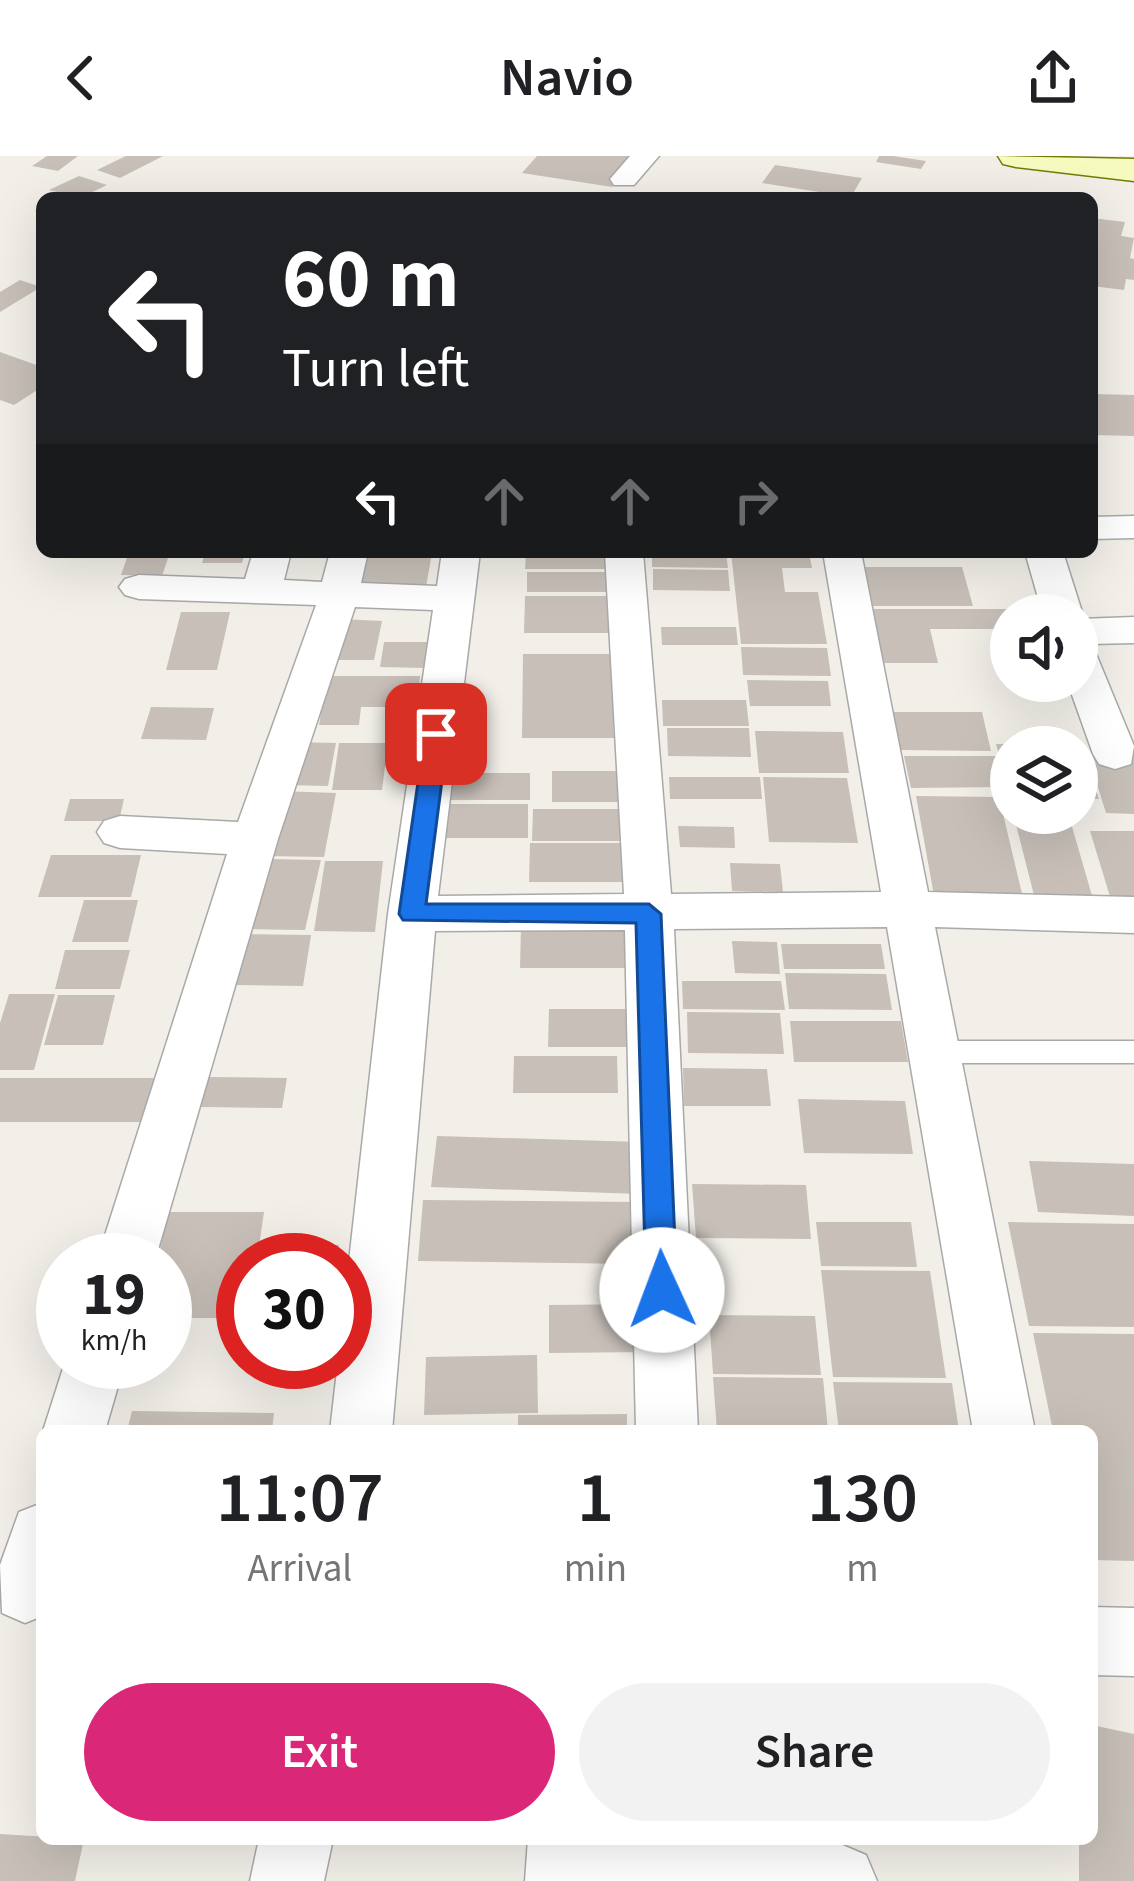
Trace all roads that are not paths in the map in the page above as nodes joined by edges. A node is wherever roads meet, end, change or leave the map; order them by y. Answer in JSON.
{"nodes":[{"id":1,"x":645,"y":156,"type":"edge"},
{"id":2,"x":1016,"y":156,"type":"edge"},
{"id":3,"x":1134,"y":170,"type":"edge"},
{"id":4,"x":624,"y":179,"type":"dead end"},
{"id":5,"x":1134,"y":527,"type":"edge"},
{"id":6,"x":1098,"y":528,"type":"edge"},
{"id":7,"x":270,"y":558,"type":"edge"},
{"id":8,"x":625,"y":558,"type":"edge"},
{"id":9,"x":843,"y":558,"type":"edge"},
{"id":10,"x":1046,"y":558,"type":"edge"},
{"id":11,"x":344,"y":573,"type":"edge"},
{"id":12,"x":458,"y":575,"type":"edge"},
{"id":13,"x":139,"y":587,"type":"dead end"},
{"id":14,"x":261,"y":591,"type":"junction"},
{"id":15,"x":1057,"y":594,"type":"edge"},
{"id":16,"x":1134,"y":630,"type":"edge"},
{"id":17,"x":1098,"y":631,"type":"edge"},
{"id":18,"x":1096,"y":702,"type":"edge"},
{"id":19,"x":1115,"y":754,"type":"dead end"},
{"id":20,"x":120,"y":832,"type":"dead end"},
{"id":21,"x":255,"y":839,"type":"junction"},
{"id":22,"x":910,"y":909,"type":"junction"},
{"id":23,"x":412,"y":914,"type":"junction"},
{"id":24,"x":649,"y":914,"type":"junction"},
{"id":25,"x":1134,"y":915,"type":"edge"},
{"id":26,"x":935,"y":1052,"type":"junction"},
{"id":27,"x":1134,"y":1052,"type":"edge"},
{"id":28,"x":134,"y":1233,"type":"edge"},
{"id":29,"x":87,"y":1389,"type":"edge"},
{"id":30,"x":76,"y":1425,"type":"edge"},
{"id":31,"x":362,"y":1425,"type":"edge"},
{"id":32,"x":667,"y":1425,"type":"edge"},
{"id":33,"x":1003,"y":1425,"type":"edge"},
{"id":34,"x":1098,"y":1640,"type":"edge"},
{"id":35,"x":1134,"y":1642,"type":"edge"},
{"id":36,"x":295,"y":1845,"type":"edge"},
{"id":37,"x":566,"y":1845,"type":"edge"},
{"id":38,"x":606,"y":1845,"type":"edge"},
{"id":39,"x":287,"y":1881,"type":"edge"},
{"id":40,"x":562,"y":1881,"type":"edge"},
{"id":41,"x":840,"y":1881,"type":"edge"}],
"edges":[{"from":1,"to":4,"type":"street"},
{"from":2,"to":3,"type":"street"},
{"from":5,"to":6,"type":"street"},
{"from":7,"to":14,"type":"street"},
{"from":8,"to":24,"type":"street"},
{"from":9,"to":22,"type":"street"},
{"from":10,"to":15,"type":"street"},
{"from":11,"to":12,"type":"street"},
{"from":11,"to":14,"type":"street"},
{"from":11,"to":21,"type":"street"},
{"from":12,"to":23,"type":"street"},
{"from":13,"to":14,"type":"street"},
{"from":16,"to":17,"type":"street"},
{"from":18,"to":19,"type":"street"},
{"from":20,"to":21,"type":"street"},
{"from":21,"to":28,"type":"street"},
{"from":22,"to":24,"type":"street"},
{"from":22,"to":25,"type":"street"},
{"from":22,"to":26,"type":"street"},
{"from":23,"to":24,"type":"street"},
{"from":23,"to":31,"type":"street"},
{"from":24,"to":32,"type":"street"},
{"from":26,"to":27,"type":"lane"},
{"from":26,"to":33,"type":"street"},
{"from":29,"to":30,"type":"street"},
{"from":34,"to":35,"type":"street"},
{"from":36,"to":39,"type":"street"},
{"from":37,"to":40,"type":"street"},
{"from":38,"to":41,"type":"street"}]}
